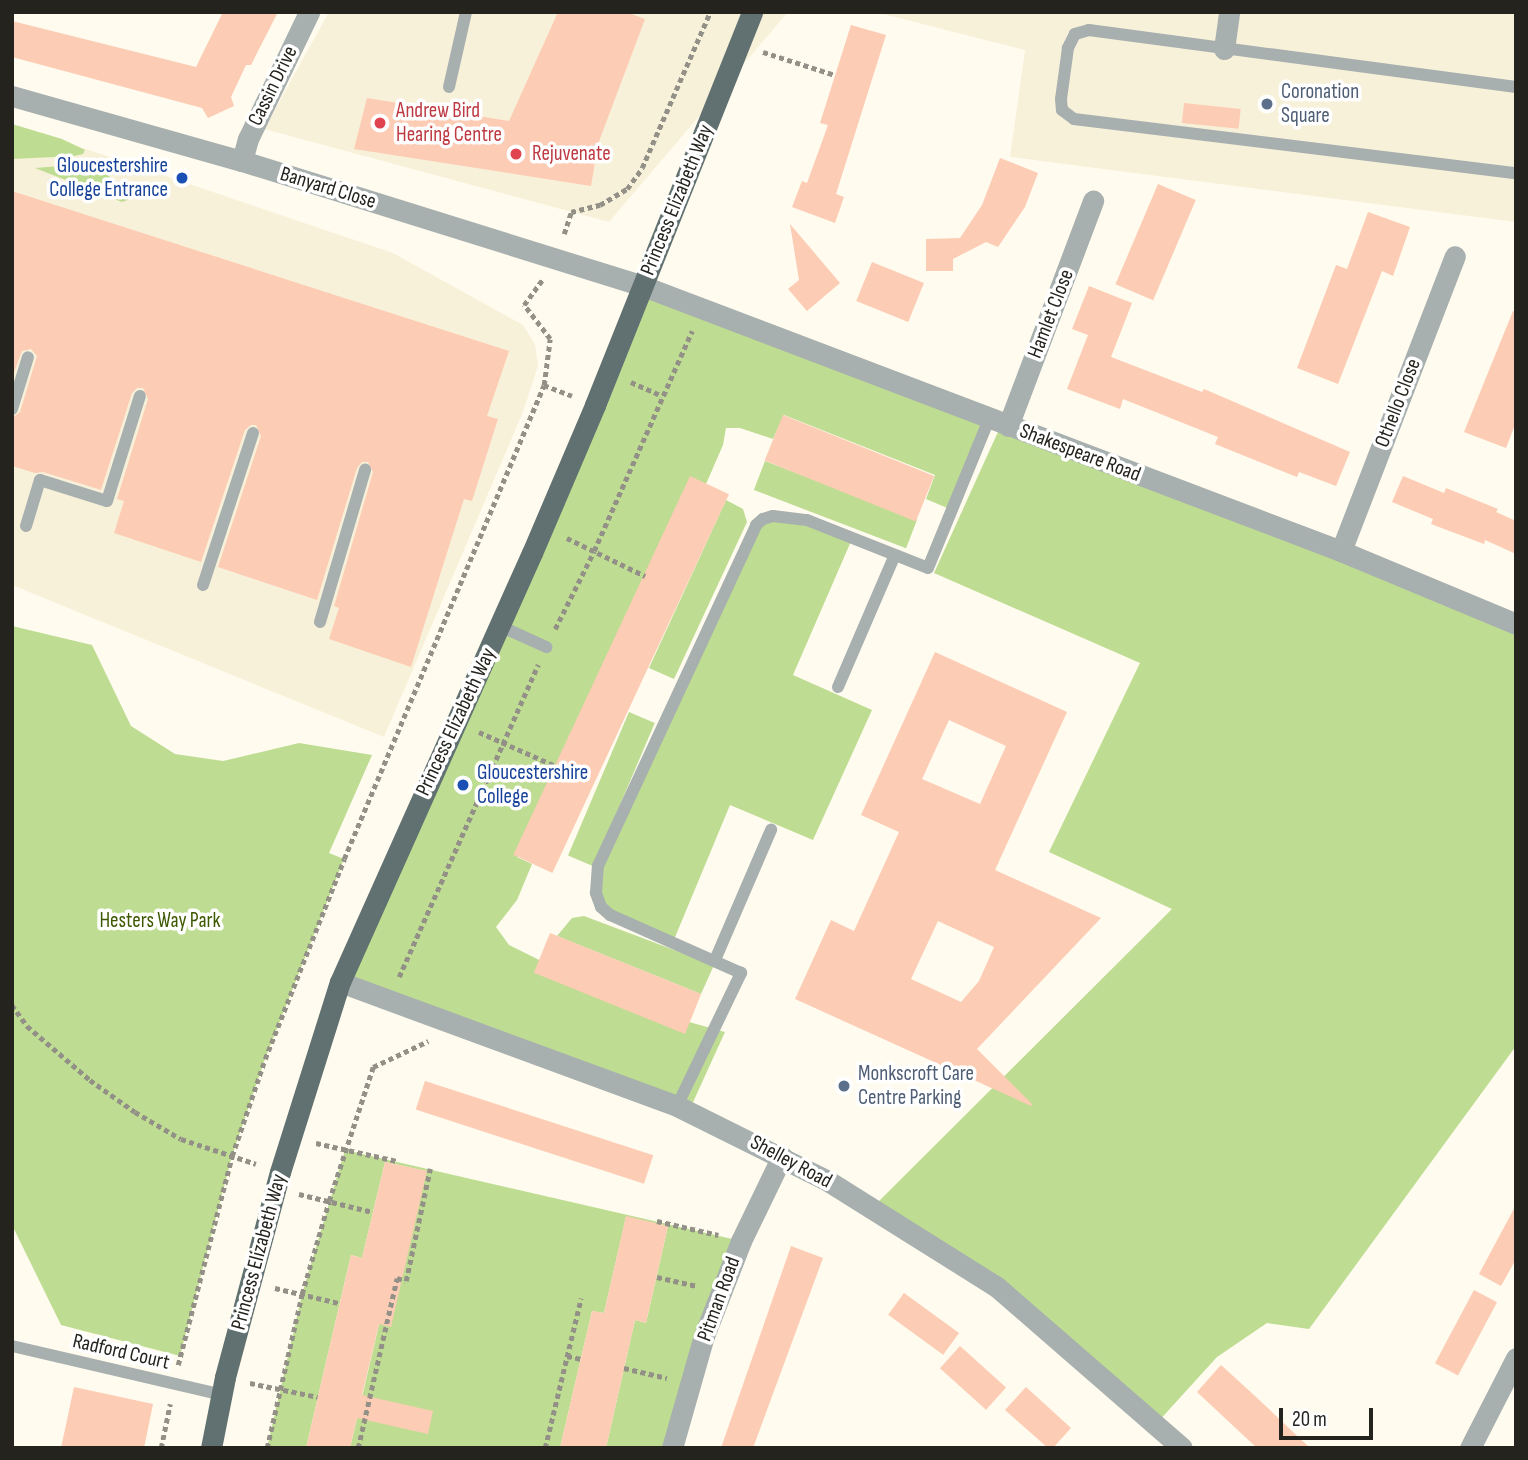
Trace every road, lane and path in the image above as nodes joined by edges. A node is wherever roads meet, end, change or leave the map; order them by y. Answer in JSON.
{"nodes":[{"id":1,"x":309,"y":12,"type":"edge"},
{"id":2,"x":466,"y":12,"type":"edge"},
{"id":3,"x":709,"y":12,"type":"edge"},
{"id":4,"x":752,"y":12,"type":"edge"},
{"id":5,"x":1230,"y":12,"type":"edge"},
{"id":6,"x":739,"y":44,"type":"junction"},
{"id":7,"x":1224,"y":49,"type":"junction"},
{"id":8,"x":835,"y":75,"type":"dead end"},
{"id":9,"x":449,"y":87,"type":"dead end"},
{"id":10,"x":1516,"y":87,"type":"edge"},
{"id":11,"x":12,"y":96,"type":"edge"},
{"id":12,"x":242,"y":161,"type":"junction"},
{"id":13,"x":1516,"y":173,"type":"edge"},
{"id":14,"x":1093,"y":201,"type":"dead end"},
{"id":15,"x":1455,"y":256,"type":"dead end"},
{"id":16,"x":555,"y":259,"type":"junction"},
{"id":17,"x":643,"y":286,"type":"junction"},
{"id":18,"x":28,"y":357,"type":"dead end"},
{"id":19,"x":608,"y":373,"type":"junction"},
{"id":20,"x":140,"y":396,"type":"dead end"},
{"id":21,"x":662,"y":396,"type":"dead end"},
{"id":22,"x":12,"y":409,"type":"edge"},
{"id":23,"x":999,"y":422,"type":"junction"},
{"id":24,"x":253,"y":433,"type":"dead end"},
{"id":25,"x":365,"y":470,"type":"dead end"},
{"id":26,"x":543,"y":525,"type":"junction"},
{"id":27,"x":26,"y":526,"type":"dead end"},
{"id":28,"x":1341,"y":551,"type":"junction"},
{"id":29,"x":894,"y":557,"type":"junction"},
{"id":30,"x":645,"y":576,"type":"dead end"},
{"id":31,"x":203,"y":585,"type":"dead end"},
{"id":32,"x":320,"y":622,"type":"dead end"},
{"id":33,"x":1516,"y":624,"type":"edge"},
{"id":34,"x":500,"y":626,"type":"junction"},
{"id":35,"x":546,"y":647,"type":"dead end"},
{"id":36,"x":838,"y":687,"type":"dead end"},
{"id":37,"x":456,"y":722,"type":"junction"},
{"id":38,"x":558,"y":767,"type":"dead end"},
{"id":39,"x":771,"y":830,"type":"dead end"},
{"id":40,"x":715,"y":960,"type":"junction"},
{"id":41,"x":340,"y":982,"type":"junction"},
{"id":42,"x":12,"y":1005,"type":"edge"},
{"id":43,"x":461,"y":1026,"type":"junction"},
{"id":44,"x":677,"y":1105,"type":"junction"},
{"id":45,"x":291,"y":1138,"type":"junction"},
{"id":46,"x":345,"y":1150,"type":"junction"},
{"id":47,"x":232,"y":1157,"type":"junction"},
{"id":48,"x":782,"y":1157,"type":"junction"},
{"id":49,"x":397,"y":1161,"type":"dead end"},
{"id":50,"x":430,"y":1169,"type":"dead end"},
{"id":51,"x":278,"y":1181,"type":"junction"},
{"id":52,"x":328,"y":1201,"type":"junction"},
{"id":53,"x":373,"y":1212,"type":"dead end"},
{"id":54,"x":657,"y":1221,"type":"dead end"},
{"id":55,"x":741,"y":1241,"type":"junction"},
{"id":56,"x":657,"y":1277,"type":"dead end"},
{"id":57,"x":250,"y":1282,"type":"junction"},
{"id":58,"x":721,"y":1291,"type":"junction"},
{"id":59,"x":302,"y":1294,"type":"junction"},
{"id":60,"x":581,"y":1298,"type":"dead end"},
{"id":61,"x":339,"y":1303,"type":"dead end"},
{"id":62,"x":381,"y":1315,"type":"dead end"},
{"id":63,"x":388,"y":1317,"type":"junction"},
{"id":64,"x":12,"y":1346,"type":"edge"},
{"id":65,"x":567,"y":1356,"type":"junction"},
{"id":66,"x":1516,"y":1358,"type":"edge"},
{"id":67,"x":580,"y":1359,"type":"dead end"},
{"id":68,"x":624,"y":1368,"type":"dead end"},
{"id":69,"x":690,"y":1382,"type":"junction"},
{"id":70,"x":174,"y":1384,"type":"junction"},
{"id":71,"x":223,"y":1386,"type":"junction"},
{"id":72,"x":279,"y":1389,"type":"junction"},
{"id":73,"x":317,"y":1397,"type":"dead end"},
{"id":74,"x":359,"y":1408,"type":"dead end"},
{"id":75,"x":367,"y":1410,"type":"junction"},
{"id":76,"x":161,"y":1448,"type":"edge"},
{"id":77,"x":211,"y":1448,"type":"edge"},
{"id":78,"x":267,"y":1448,"type":"edge"},
{"id":79,"x":358,"y":1448,"type":"edge"},
{"id":80,"x":545,"y":1448,"type":"edge"},
{"id":81,"x":671,"y":1448,"type":"edge"},
{"id":82,"x":1182,"y":1448,"type":"edge"},
{"id":83,"x":1470,"y":1448,"type":"edge"}],
"edges":[{"from":1,"to":12,"type":"street","name":"Cassin Drive"},
{"from":2,"to":9,"type":"lane"},
{"from":3,"to":16,"type":"path"},
{"from":4,"to":6,"type":"main road","name":"Princess Elizabeth Way"},
{"from":5,"to":7,"type":"street"},
{"from":6,"to":8,"type":"path"},
{"from":6,"to":17,"type":"main road","name":"Princess Elizabeth Way"},
{"from":7,"to":10,"type":"lane"},
{"from":7,"to":13,"type":"lane"},
{"from":11,"to":12,"type":"street","name":"Banyard Close"},
{"from":12,"to":16,"type":"street","name":"Banyard Close"},
{"from":14,"to":23,"type":"street","name":"Hamlet Close"},
{"from":15,"to":28,"type":"street","name":"Othello Close"},
{"from":16,"to":17,"type":"street","name":"Banyard Close"},
{"from":16,"to":47,"type":"path"},
{"from":17,"to":19,"type":"main road","name":"Princess Elizabeth Way"},
{"from":17,"to":23,"type":"street","name":"Shakespeare Road"},
{"from":18,"to":22,"type":"lane"},
{"from":19,"to":21,"type":"path"},
{"from":19,"to":26,"type":"main road","name":"Princess Elizabeth Way"},
{"from":20,"to":27,"type":"lane"},
{"from":23,"to":28,"type":"street","name":"Shakespeare Road"},
{"from":23,"to":29,"type":"lane"},
{"from":24,"to":31,"type":"lane"},
{"from":25,"to":32,"type":"lane"},
{"from":26,"to":30,"type":"path"},
{"from":26,"to":34,"type":"main road","name":"Princess Elizabeth Way"},
{"from":28,"to":33,"type":"street","name":"Shakespeare Road"},
{"from":29,"to":36,"type":"lane"},
{"from":29,"to":40,"type":"lane"},
{"from":34,"to":35,"type":"lane"},
{"from":34,"to":37,"type":"main road","name":"Princess Elizabeth Way"},
{"from":37,"to":38,"type":"path"},
{"from":37,"to":41,"type":"main road","name":"Princess Elizabeth Way"},
{"from":39,"to":40,"type":"lane"},
{"from":40,"to":44,"type":"lane"},
{"from":41,"to":43,"type":"street","name":"Shelley Road"},
{"from":41,"to":45,"type":"main road","name":"Princess Elizabeth Way"},
{"from":42,"to":47,"type":"path"},
{"from":43,"to":44,"type":"street","name":"Shelley Road"},
{"from":43,"to":46,"type":"path"},
{"from":44,"to":48,"type":"street","name":"Shelley Road"},
{"from":45,"to":46,"type":"path"},
{"from":45,"to":51,"type":"main road","name":"Princess Elizabeth Way"},
{"from":46,"to":49,"type":"path"},
{"from":46,"to":52,"type":"path"},
{"from":47,"to":51,"type":"path"},
{"from":47,"to":70,"type":"path"},
{"from":48,"to":55,"type":"street","name":"Pitman Road"},
{"from":48,"to":82,"type":"street","name":"Shelley Road"},
{"from":50,"to":63,"type":"path"},
{"from":51,"to":52,"type":"path"},
{"from":51,"to":57,"type":"main road","name":"Princess Elizabeth Way"},
{"from":52,"to":53,"type":"path"},
{"from":52,"to":59,"type":"path"},
{"from":54,"to":55,"type":"path"},
{"from":55,"to":58,"type":"street","name":"Pitman Road"},
{"from":56,"to":58,"type":"path"},
{"from":57,"to":59,"type":"path"},
{"from":57,"to":71,"type":"main road","name":"Princess Elizabeth Way"},
{"from":58,"to":69,"type":"street","name":"Pitman Road"},
{"from":59,"to":61,"type":"path"},
{"from":59,"to":72,"type":"path"},
{"from":60,"to":65,"type":"path"},
{"from":62,"to":63,"type":"path"},
{"from":63,"to":75,"type":"path"},
{"from":64,"to":70,"type":"lane","name":"Radford Court"},
{"from":65,"to":67,"type":"path"},
{"from":65,"to":80,"type":"path"},
{"from":66,"to":83,"type":"street"},
{"from":68,"to":69,"type":"path"},
{"from":69,"to":81,"type":"street","name":"Pitman Road"},
{"from":70,"to":71,"type":"lane","name":"Radford Court"},
{"from":70,"to":76,"type":"path"},
{"from":71,"to":72,"type":"path"},
{"from":71,"to":77,"type":"main road","name":"Princess Elizabeth Way"},
{"from":72,"to":73,"type":"path"},
{"from":72,"to":78,"type":"path"},
{"from":74,"to":75,"type":"path"},
{"from":75,"to":79,"type":"path"}]}
